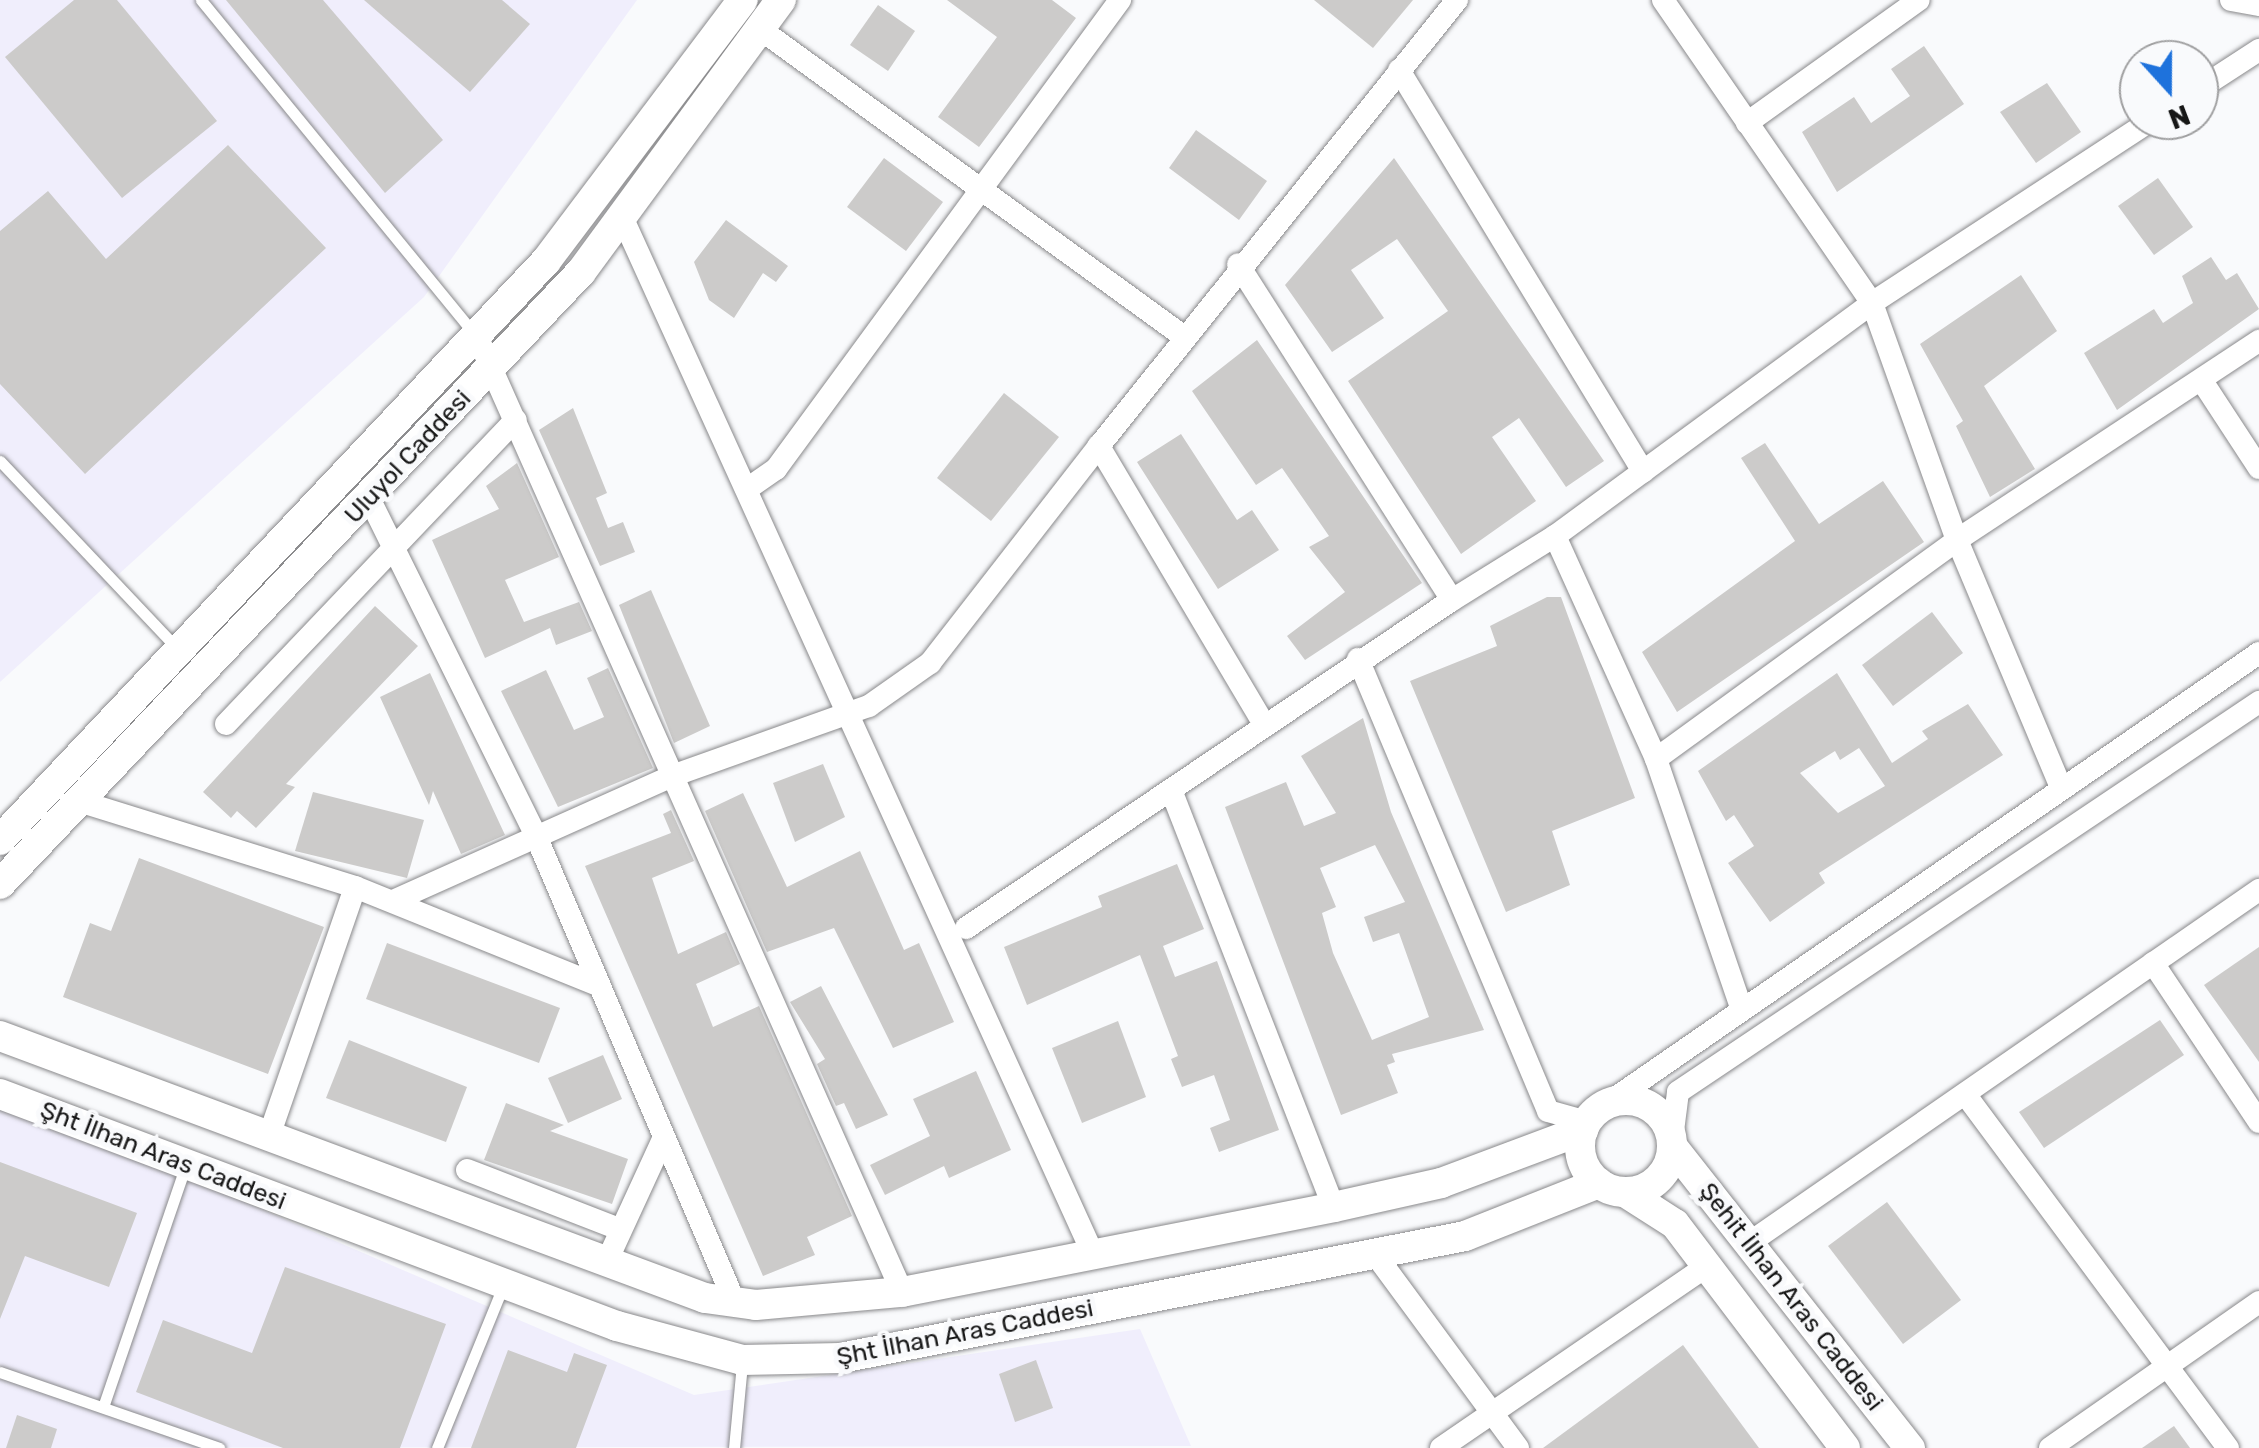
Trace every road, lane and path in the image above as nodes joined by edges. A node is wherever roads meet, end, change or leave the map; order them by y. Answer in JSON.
{"nodes":[{"id":1,"x":201,"y":0,"type":"edge"},
{"id":2,"x":743,"y":0,"type":"edge"},
{"id":3,"x":781,"y":0,"type":"edge"},
{"id":4,"x":1120,"y":0,"type":"edge"},
{"id":5,"x":1457,"y":0,"type":"edge"},
{"id":6,"x":1662,"y":0,"type":"edge"},
{"id":7,"x":1919,"y":0,"type":"edge"},
{"id":8,"x":2231,"y":0,"type":"edge"},
{"id":9,"x":2259,"y":6,"type":"edge"},
{"id":10,"x":760,"y":28,"type":"junction"},
{"id":11,"x":2259,"y":50,"type":"edge"},
{"id":12,"x":1399,"y":70,"type":"junction"},
{"id":13,"x":2219,"y":77,"type":"edge"},
{"id":14,"x":1747,"y":123,"type":"junction"},
{"id":15,"x":2121,"y":140,"type":"edge"},
{"id":16,"x":980,"y":188,"type":"junction"},
{"id":17,"x":622,"y":220,"type":"junction"},
{"id":18,"x":1238,"y":264,"type":"junction"},
{"id":19,"x":1872,"y":303,"type":"junction"},
{"id":20,"x":476,"y":336,"type":"junction"},
{"id":21,"x":1183,"y":336,"type":"junction"},
{"id":22,"x":2259,"y":341,"type":"edge"},
{"id":23,"x":493,"y":367,"type":"junction"},
{"id":24,"x":2202,"y":382,"type":"junction"},
{"id":25,"x":516,"y":420,"type":"junction"},
{"id":26,"x":1099,"y":446,"type":"junction"},
{"id":27,"x":0,"y":461,"type":"edge"},
{"id":28,"x":2259,"y":468,"type":"edge"},
{"id":29,"x":1643,"y":472,"type":"junction"},
{"id":30,"x":750,"y":487,"type":"junction"},
{"id":31,"x":369,"y":498,"type":"junction"},
{"id":32,"x":1555,"y":536,"type":"junction"},
{"id":33,"x":1958,"y":540,"type":"junction"},
{"id":34,"x":396,"y":546,"type":"junction"},
{"id":35,"x":1452,"y":600,"type":"junction"},
{"id":36,"x":182,"y":652,"type":"junction"},
{"id":37,"x":2259,"y":653,"type":"edge"},
{"id":38,"x":1358,"y":658,"type":"junction"},
{"id":39,"x":2257,"y":707,"type":"edge"},
{"id":40,"x":851,"y":712,"type":"junction"},
{"id":41,"x":226,"y":724,"type":"dead end"},
{"id":42,"x":1266,"y":726,"type":"junction"},
{"id":43,"x":1656,"y":759,"type":"junction"},
{"id":44,"x":675,"y":775,"type":"junction"},
{"id":45,"x":2062,"y":787,"type":"junction"},
{"id":46,"x":1171,"y":790,"type":"junction"},
{"id":47,"x":82,"y":802,"type":"junction"},
{"id":48,"x":536,"y":836,"type":"junction"},
{"id":49,"x":0,"y":840,"type":"edge"},
{"id":50,"x":0,"y":884,"type":"edge"},
{"id":51,"x":356,"y":887,"type":"junction"},
{"id":52,"x":2259,"y":890,"type":"edge"},
{"id":53,"x":393,"y":901,"type":"junction"},
{"id":54,"x":966,"y":928,"type":"dead end"},
{"id":55,"x":2153,"y":964,"type":"junction"},
{"id":56,"x":600,"y":986,"type":"junction"},
{"id":57,"x":1740,"y":1005,"type":"junction"},
{"id":58,"x":0,"y":1036,"type":"edge"},
{"id":59,"x":0,"y":1094,"type":"edge"},
{"id":60,"x":1965,"y":1094,"type":"junction"},
{"id":61,"x":1592,"y":1119,"type":"junction"},
{"id":62,"x":2259,"y":1122,"type":"edge"},
{"id":63,"x":269,"y":1136,"type":"junction"},
{"id":64,"x":664,"y":1137,"type":"junction"},
{"id":65,"x":1672,"y":1142,"type":"junction"},
{"id":66,"x":186,"y":1164,"type":"junction"},
{"id":67,"x":467,"y":1170,"type":"dead end"},
{"id":68,"x":1612,"y":1187,"type":"junction"},
{"id":69,"x":1334,"y":1207,"type":"junction"},
{"id":70,"x":619,"y":1229,"type":"junction"},
{"id":71,"x":1752,"y":1241,"type":"junction"},
{"id":72,"x":1092,"y":1254,"type":"junction"},
{"id":73,"x":1376,"y":1254,"type":"junction"},
{"id":74,"x":606,"y":1261,"type":"junction"},
{"id":75,"x":1707,"y":1266,"type":"junction"},
{"id":76,"x":504,"y":1284,"type":"junction"},
{"id":77,"x":902,"y":1292,"type":"junction"},
{"id":78,"x":2259,"y":1302,"type":"edge"},
{"id":79,"x":735,"y":1303,"type":"junction"},
{"id":80,"x":742,"y":1360,"type":"junction"},
{"id":81,"x":2170,"y":1362,"type":"junction"},
{"id":82,"x":0,"y":1372,"type":"edge"},
{"id":83,"x":102,"y":1407,"type":"junction"},
{"id":84,"x":1492,"y":1413,"type":"junction"},
{"id":85,"x":219,"y":1448,"type":"edge"},
{"id":86,"x":437,"y":1448,"type":"edge"},
{"id":87,"x":734,"y":1448,"type":"edge"},
{"id":88,"x":1441,"y":1448,"type":"edge"},
{"id":89,"x":1518,"y":1448,"type":"edge"},
{"id":90,"x":1845,"y":1448,"type":"edge"},
{"id":91,"x":1910,"y":1448,"type":"edge"},
{"id":92,"x":2050,"y":1448,"type":"edge"},
{"id":93,"x":2228,"y":1448,"type":"edge"}],
"edges":[{"from":1,"to":20,"type":"lane"},
{"from":2,"to":20,"type":"main road","name":"Uluyol Caddesi"},
{"from":3,"to":10,"type":"main road","name":"Uluyol Caddesi"},
{"from":4,"to":16,"type":"street"},
{"from":5,"to":12,"type":"street"},
{"from":6,"to":14,"type":"street"},
{"from":7,"to":14,"type":"street"},
{"from":8,"to":9,"type":"street"},
{"from":10,"to":16,"type":"street"},
{"from":10,"to":17,"type":"main road","name":"Uluyol Caddesi"},
{"from":11,"to":13,"type":"street"},
{"from":12,"to":18,"type":"street"},
{"from":12,"to":29,"type":"street"},
{"from":14,"to":19,"type":"street"},
{"from":15,"to":19,"type":"street"},
{"from":16,"to":21,"type":"street"},
{"from":16,"to":30,"type":"street"},
{"from":17,"to":23,"type":"main road","name":"Uluyol Caddesi"},
{"from":17,"to":30,"type":"street"},
{"from":18,"to":21,"type":"street"},
{"from":18,"to":35,"type":"street"},
{"from":19,"to":29,"type":"street"},
{"from":19,"to":33,"type":"street"},
{"from":20,"to":23,"type":"street"},
{"from":20,"to":36,"type":"main road","name":"Uluyol Caddesi"},
{"from":21,"to":26,"type":"street"},
{"from":22,"to":24,"type":"street"},
{"from":23,"to":25,"type":"street"},
{"from":23,"to":31,"type":"main road","name":"Uluyol Caddesi"},
{"from":24,"to":28,"type":"street"},
{"from":24,"to":33,"type":"street"},
{"from":25,"to":34,"type":"street"},
{"from":25,"to":44,"type":"street"},
{"from":26,"to":40,"type":"street"},
{"from":26,"to":42,"type":"street"},
{"from":27,"to":36,"type":"lane"},
{"from":29,"to":32,"type":"street"},
{"from":30,"to":40,"type":"street"},
{"from":31,"to":34,"type":"street"},
{"from":31,"to":47,"type":"main road","name":"Uluyol Caddesi"},
{"from":32,"to":35,"type":"street"},
{"from":32,"to":43,"type":"street"},
{"from":33,"to":43,"type":"street"},
{"from":33,"to":45,"type":"street"},
{"from":34,"to":41,"type":"street"},
{"from":34,"to":48,"type":"street"},
{"from":35,"to":38,"type":"street"},
{"from":36,"to":49,"type":"main road","name":"Uluyol Caddesi"},
{"from":37,"to":45,"type":"street"},
{"from":38,"to":42,"type":"street"},
{"from":38,"to":61,"type":"street"},
{"from":39,"to":65,"type":"street"},
{"from":40,"to":44,"type":"street"},
{"from":40,"to":72,"type":"street"},
{"from":42,"to":46,"type":"street"},
{"from":43,"to":57,"type":"street"},
{"from":44,"to":48,"type":"street"},
{"from":44,"to":77,"type":"street"},
{"from":45,"to":57,"type":"street"},
{"from":46,"to":54,"type":"street"},
{"from":46,"to":69,"type":"street"},
{"from":47,"to":50,"type":"main road","name":"Uluyol Caddesi"},
{"from":47,"to":51,"type":"street"},
{"from":48,"to":53,"type":"street"},
{"from":48,"to":56,"type":"street"},
{"from":51,"to":53,"type":"street"},
{"from":51,"to":63,"type":"street"},
{"from":52,"to":55,"type":"street"},
{"from":53,"to":56,"type":"street"},
{"from":55,"to":60,"type":"street"},
{"from":55,"to":62,"type":"street"},
{"from":56,"to":64,"type":"street"},
{"from":57,"to":61,"type":"street"},
{"from":58,"to":63,"type":"main road","name":"Şht İlhan Aras Caddesi"},
{"from":59,"to":66,"type":"main road","name":"Şht İlhan Aras Caddesi"},
{"from":60,"to":71,"type":"street"},
{"from":60,"to":81,"type":"street"},
{"from":61,"to":65,"type":"main road"},
{"from":61,"to":68,"type":"main road"},
{"from":61,"to":69,"type":"main road","name":"Şht İlhan Aras Caddesi"},
{"from":63,"to":74,"type":"main road","name":"Şht İlhan Aras Caddesi"},
{"from":64,"to":70,"type":"street"},
{"from":64,"to":79,"type":"street"},
{"from":65,"to":68,"type":"main road"},
{"from":65,"to":71,"type":"main road","name":"Şehit İlhan Aras Caddesi"},
{"from":66,"to":76,"type":"main road","name":"Şht İlhan Aras Caddesi"},
{"from":66,"to":83,"type":"lane"},
{"from":67,"to":70,"type":"street"},
{"from":68,"to":73,"type":"main road","name":"Şht İlhan Aras Caddesi"},
{"from":68,"to":75,"type":"main road","name":"Şehit İlhan Aras Caddesi"},
{"from":69,"to":72,"type":"main road","name":"Şht İlhan Aras Caddesi"},
{"from":70,"to":74,"type":"street"},
{"from":71,"to":91,"type":"main road","name":"Şehit İlhan Aras Caddesi"},
{"from":72,"to":77,"type":"main road","name":"Şht İlhan Aras Caddesi"},
{"from":73,"to":80,"type":"main road","name":"Şht İlhan Aras Caddesi"},
{"from":73,"to":84,"type":"street"},
{"from":74,"to":79,"type":"main road","name":"Şht İlhan Aras Caddesi"},
{"from":75,"to":84,"type":"street"},
{"from":75,"to":90,"type":"main road","name":"Şehit İlhan Aras Caddesi"},
{"from":76,"to":80,"type":"main road","name":"Şht İlhan Aras Caddesi"},
{"from":76,"to":86,"type":"lane"},
{"from":77,"to":79,"type":"main road","name":"Şht İlhan Aras Caddesi"},
{"from":78,"to":81,"type":"street"},
{"from":80,"to":87,"type":"lane"},
{"from":81,"to":92,"type":"street"},
{"from":81,"to":93,"type":"street"},
{"from":82,"to":83,"type":"lane"},
{"from":83,"to":85,"type":"lane"},
{"from":84,"to":88,"type":"street"},
{"from":84,"to":89,"type":"street"}]}
